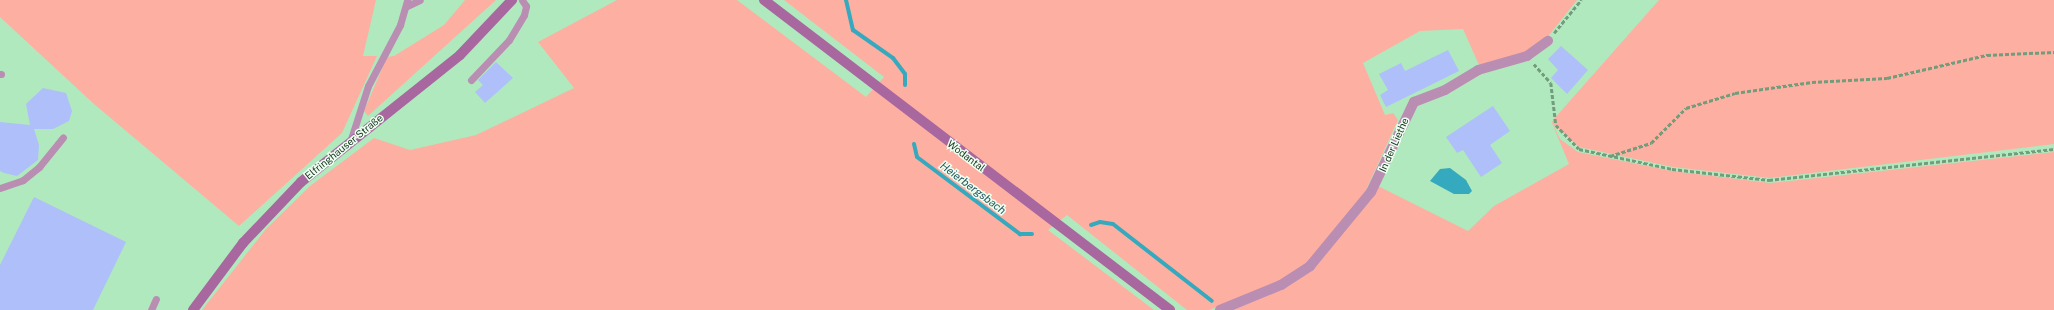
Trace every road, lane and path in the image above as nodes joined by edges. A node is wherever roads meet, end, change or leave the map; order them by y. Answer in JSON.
{"nodes":[{"id":1,"x":420,"y":0,"type":"edge"},
{"id":2,"x":512,"y":0,"type":"edge"},
{"id":3,"x":522,"y":0,"type":"edge"},
{"id":4,"x":764,"y":0,"type":"edge"},
{"id":5,"x":1581,"y":0,"type":"edge"},
{"id":6,"x":407,"y":3,"type":"edge"},
{"id":7,"x":1548,"y":41,"type":"joint"},
{"id":8,"x":2054,"y":52,"type":"edge"},
{"id":9,"x":1528,"y":56,"type":"junction"},
{"id":10,"x":471,"y":80,"type":"dead end"},
{"id":11,"x":63,"y":137,"type":"dead end"},
{"id":12,"x":350,"y":143,"type":"junction"},
{"id":13,"x":2054,"y":149,"type":"edge"},
{"id":14,"x":1609,"y":156,"type":"junction"},
{"id":15,"x":0,"y":188,"type":"edge"},
{"id":16,"x":156,"y":299,"type":"dead end"},
{"id":17,"x":151,"y":310,"type":"edge"},
{"id":18,"x":193,"y":310,"type":"edge"},
{"id":19,"x":1170,"y":310,"type":"edge"},
{"id":20,"x":1220,"y":310,"type":"edge"}],
"edges":[{"from":1,"to":6,"type":"lane"},
{"from":2,"to":12,"type":"main road","name":"Elfringhauser Straße"},
{"from":3,"to":10,"type":"lane"},
{"from":4,"to":19,"type":"main road","name":"Wodantal"},
{"from":5,"to":7,"type":"path"},
{"from":6,"to":12,"type":"lane"},
{"from":7,"to":9,"type":"street","name":"In der Liethe"},
{"from":8,"to":14,"type":"path"},
{"from":9,"to":14,"type":"path"},
{"from":9,"to":20,"type":"street","name":"In der Liethe"},
{"from":11,"to":15,"type":"lane"},
{"from":12,"to":18,"type":"main road","name":"Elfringhauser Straße"},
{"from":13,"to":14,"type":"path"},
{"from":16,"to":17,"type":"lane"}]}
